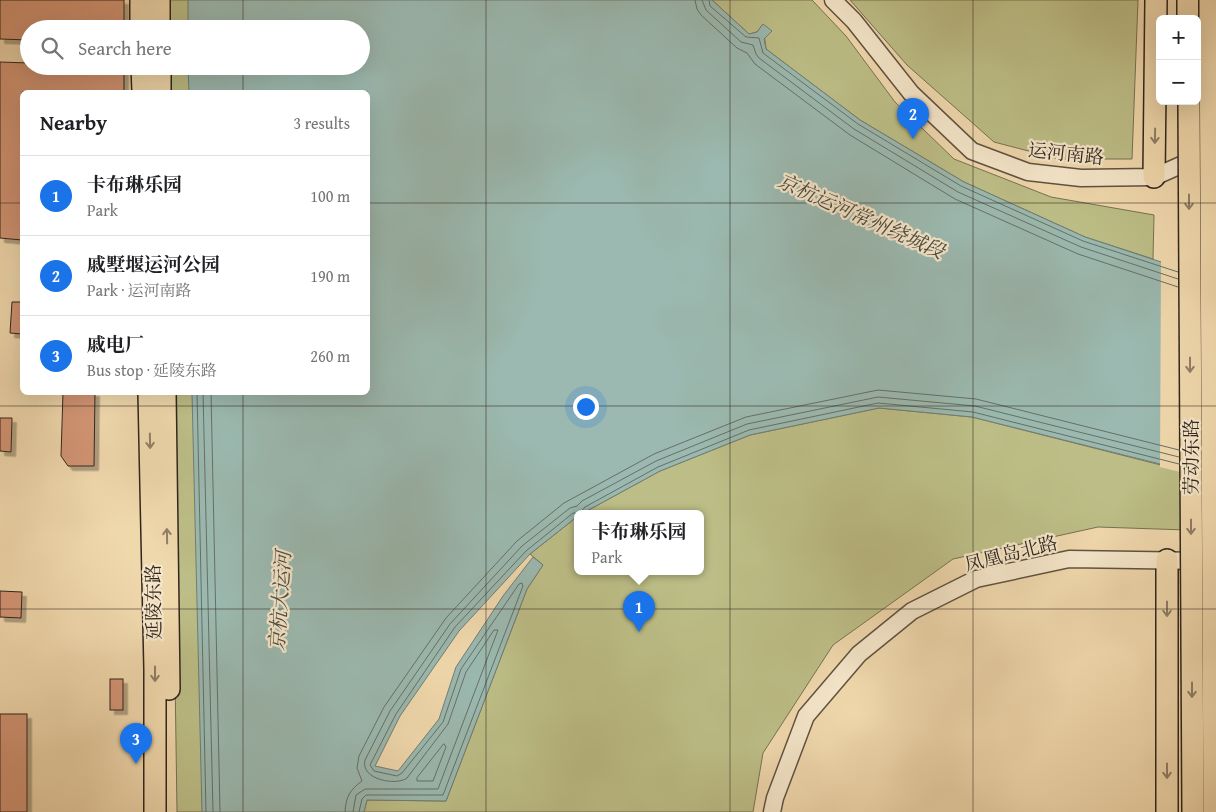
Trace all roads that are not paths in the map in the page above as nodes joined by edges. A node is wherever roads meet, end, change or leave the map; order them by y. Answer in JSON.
{"nodes":[{"id":1,"x":141,"y":0,"type":"edge"},
{"id":2,"x":159,"y":0,"type":"edge"},
{"id":3,"x":833,"y":0,"type":"edge"},
{"id":4,"x":1156,"y":0,"type":"edge"},
{"id":5,"x":1188,"y":0,"type":"edge"},
{"id":6,"x":1210,"y":0,"type":"edge"},
{"id":7,"x":1188,"y":15,"type":"edge"},
{"id":8,"x":141,"y":20,"type":"edge"},
{"id":9,"x":159,"y":20,"type":"edge"},
{"id":10,"x":142,"y":75,"type":"edge"},
{"id":11,"x":160,"y":75,"type":"edge"},
{"id":12,"x":143,"y":90,"type":"edge"},
{"id":13,"x":160,"y":90,"type":"edge"},
{"id":14,"x":1189,"y":105,"type":"edge"},
{"id":15,"x":1216,"y":154,"type":"edge"},
{"id":16,"x":1154,"y":177,"type":"junction"},
{"id":17,"x":149,"y":395,"type":"edge"},
{"id":18,"x":165,"y":395,"type":"edge"},
{"id":19,"x":1167,"y":560,"type":"junction"},
{"id":20,"x":1216,"y":562,"type":"edge"},
{"id":21,"x":155,"y":812,"type":"edge"},
{"id":22,"x":169,"y":812,"type":"edge"},
{"id":23,"x":772,"y":812,"type":"edge"},
{"id":24,"x":1167,"y":812,"type":"edge"},
{"id":25,"x":1193,"y":812,"type":"edge"},
{"id":26,"x":1214,"y":812,"type":"edge"}],
"edges":[{"from":1,"to":8,"type":"main road"},
{"from":2,"to":9,"type":"main road"},
{"from":3,"to":16,"type":"street","name":"运河南路"},
{"from":4,"to":16,"type":"main road","one_way":true},
{"from":5,"to":7,"type":"main road"},
{"from":6,"to":26,"type":"main road","name":"劳动东路","bridge":true},
{"from":10,"to":12,"type":"main road"},
{"from":11,"to":13,"type":"main road"},
{"from":14,"to":25,"type":"main road","name":"劳动东路","one_way":true,"bridge":true},
{"from":15,"to":16,"type":"street"},
{"from":17,"to":21,"type":"main road","name":"延陵东路","one_way":true},
{"from":22,"to":18,"type":"main road","name":"延陵东路","one_way":true},
{"from":19,"to":20,"type":"street","name":"凤凰岛北路"},
{"from":19,"to":23,"type":"street","name":"凤凰岛北路"},
{"from":19,"to":24,"type":"main road","one_way":true}]}
